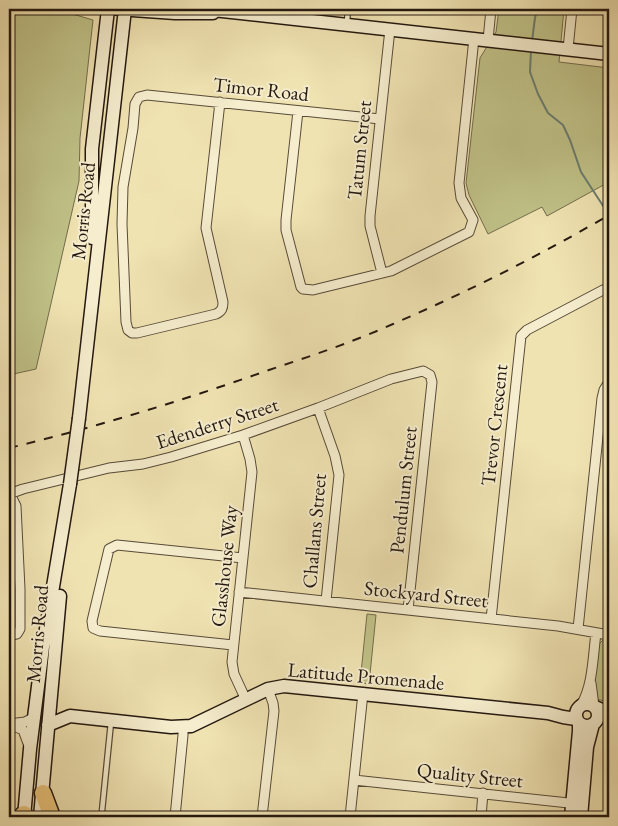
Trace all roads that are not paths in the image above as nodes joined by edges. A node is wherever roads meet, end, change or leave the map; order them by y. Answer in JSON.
{"nodes":[{"id":1,"x":108,"y":9,"type":"edge"},
{"id":2,"x":121,"y":9,"type":"edge"},
{"id":3,"x":204,"y":9,"type":"edge"},
{"id":4,"x":348,"y":9,"type":"edge"},
{"id":5,"x":491,"y":9,"type":"edge"},
{"id":6,"x":572,"y":9,"type":"edge"},
{"id":7,"x":246,"y":13,"type":"junction"},
{"id":8,"x":346,"y":24,"type":"junction"},
{"id":9,"x":390,"y":29,"type":"junction"},
{"id":10,"x":474,"y":38,"type":"junction"},
{"id":11,"x":488,"y":40,"type":"junction"},
{"id":12,"x":567,"y":49,"type":"junction"},
{"id":13,"x":609,"y":54,"type":"edge"},
{"id":14,"x":220,"y":102,"type":"junction"},
{"id":15,"x":298,"y":111,"type":"junction"},
{"id":16,"x":380,"y":119,"type":"junction"},
{"id":17,"x":92,"y":168,"type":"junction"},
{"id":18,"x":107,"y":168,"type":"junction"},
{"id":19,"x":382,"y":273,"type":"junction"},
{"id":20,"x":609,"y":289,"type":"edge"},
{"id":21,"x":430,"y":375,"type":"joint"},
{"id":22,"x":609,"y":382,"type":"edge"},
{"id":23,"x":318,"y":408,"type":"junction"},
{"id":24,"x":79,"y":418,"type":"junction"},
{"id":25,"x":243,"y":435,"type":"junction"},
{"id":26,"x":70,"y":484,"type":"junction"},
{"id":27,"x":9,"y":494,"type":"edge"},
{"id":28,"x":242,"y":558,"type":"junction"},
{"id":29,"x":239,"y":592,"type":"junction"},
{"id":30,"x":326,"y":601,"type":"junction"},
{"id":31,"x":408,"y":610,"type":"junction"},
{"id":32,"x":491,"y":619,"type":"junction"},
{"id":33,"x":578,"y":629,"type":"junction"},
{"id":34,"x":596,"y":632,"type":"junction"},
{"id":35,"x":609,"y":635,"type":"edge"},
{"id":36,"x":9,"y":636,"type":"edge"},
{"id":37,"x":233,"y":645,"type":"junction"},
{"id":38,"x":268,"y":689,"type":"junction"},
{"id":39,"x":363,"y":693,"type":"junction"},
{"id":40,"x":50,"y":694,"type":"junction"},
{"id":41,"x":246,"y":700,"type":"junction"},
{"id":42,"x":609,"y":713,"type":"edge"},
{"id":43,"x":589,"y":714,"type":"edge"},
{"id":44,"x":70,"y":716,"type":"junction"},
{"id":45,"x":35,"y":717,"type":"junction"},
{"id":46,"x":112,"y":720,"type":"junction"},
{"id":47,"x":9,"y":724,"type":"edge"},
{"id":48,"x":48,"y":726,"type":"junction"},
{"id":49,"x":183,"y":727,"type":"junction"},
{"id":50,"x":30,"y":749,"type":"junction"},
{"id":51,"x":354,"y":780,"type":"junction"},
{"id":52,"x":43,"y":793,"type":"junction"},
{"id":53,"x":484,"y":794,"type":"junction"},
{"id":54,"x":577,"y":804,"type":"junction"},
{"id":55,"x":23,"y":816,"type":"edge"},
{"id":56,"x":40,"y":817,"type":"edge"},
{"id":57,"x":52,"y":817,"type":"edge"},
{"id":58,"x":102,"y":817,"type":"edge"},
{"id":59,"x":175,"y":817,"type":"edge"},
{"id":60,"x":262,"y":817,"type":"edge"},
{"id":61,"x":350,"y":817,"type":"edge"},
{"id":62,"x":481,"y":817,"type":"edge"},
{"id":63,"x":571,"y":817,"type":"edge"},
{"id":64,"x":581,"y":817,"type":"edge"}],
"edges":[{"from":1,"to":17,"type":"street","name":"Morris Road"},
{"from":2,"to":7,"type":"street"},
{"from":2,"to":18,"type":"street","name":"Morris Road"},
{"from":3,"to":7,"type":"street"},
{"from":4,"to":8,"type":"lane"},
{"from":5,"to":11,"type":"street"},
{"from":6,"to":12,"type":"street"},
{"from":7,"to":8,"type":"street"},
{"from":8,"to":9,"type":"street"},
{"from":9,"to":10,"type":"street"},
{"from":9,"to":16,"type":"street","name":"Tatum Street"},
{"from":10,"to":11,"type":"street"},
{"from":10,"to":19,"type":"street"},
{"from":11,"to":12,"type":"street"},
{"from":12,"to":13,"type":"street"},
{"from":14,"to":14,"type":"street","name":"Timor Road"},
{"from":14,"to":15,"type":"street","name":"Timor Road"},
{"from":15,"to":16,"type":"street","name":"Timor Road"},
{"from":15,"to":19,"type":"street"},
{"from":16,"to":19,"type":"street","name":"Tatum Street"},
{"from":17,"to":18,"type":"street"},
{"from":17,"to":24,"type":"street","name":"Morris Road"},
{"from":18,"to":24,"type":"street","name":"Morris Road"},
{"from":20,"to":32,"type":"street","name":"Trevor Crescent"},
{"from":21,"to":23,"type":"street","name":"Edenderry Street"},
{"from":21,"to":31,"type":"street","name":"Pendulum Street"},
{"from":22,"to":33,"type":"street"},
{"from":23,"to":25,"type":"street","name":"Edenderry Street"},
{"from":23,"to":30,"type":"street","name":"Challans Street"},
{"from":24,"to":26,"type":"street","name":"Morris Road","bridge":true},
{"from":25,"to":27,"type":"street","name":"Edenderry Street"},
{"from":25,"to":28,"type":"street","name":"Glasshouse Way"},
{"from":26,"to":40,"type":"street","name":"Morris Road"},
{"from":26,"to":45,"type":"street","name":"Morris Road"},
{"from":27,"to":36,"type":"street"},
{"from":28,"to":29,"type":"street","name":"Glasshouse Way"},
{"from":28,"to":37,"type":"street"},
{"from":29,"to":30,"type":"street","name":"Stockyard Street"},
{"from":29,"to":37,"type":"street","name":"Glasshouse Way"},
{"from":30,"to":31,"type":"street","name":"Stockyard Street"},
{"from":31,"to":32,"type":"street","name":"Stockyard Street"},
{"from":32,"to":33,"type":"street","name":"Stockyard Street"},
{"from":33,"to":34,"type":"street","name":"Stockyard Street"},
{"from":34,"to":35,"type":"street","name":"Stockyard Street"},
{"from":34,"to":43,"type":"street"},
{"from":37,"to":41,"type":"street","name":"Glasshouse Way"},
{"from":38,"to":39,"type":"street","name":"Latitude Promenade"},
{"from":38,"to":41,"type":"street","name":"Latitude Promenade"},
{"from":38,"to":60,"type":"street"},
{"from":39,"to":43,"type":"street","name":"Latitude Promenade"},
{"from":39,"to":51,"type":"street"},
{"from":40,"to":44,"type":"street"},
{"from":40,"to":48,"type":"street","name":"Morris Road"},
{"from":41,"to":49,"type":"street","name":"Latitude Promenade"},
{"from":42,"to":43,"type":"street"},
{"from":43,"to":54,"type":"street"},
{"from":44,"to":46,"type":"street","name":"Latitude Promenade"},
{"from":44,"to":48,"type":"street","name":"Latitude Promenade"},
{"from":45,"to":47,"type":"street"},
{"from":45,"to":50,"type":"street","name":"Morris Road"},
{"from":46,"to":49,"type":"street","name":"Latitude Promenade"},
{"from":46,"to":58,"type":"lane"},
{"from":47,"to":50,"type":"street"},
{"from":48,"to":52,"type":"street","name":"Morris Road"},
{"from":49,"to":59,"type":"street"},
{"from":50,"to":55,"type":"street","name":"Morris Road"},
{"from":51,"to":53,"type":"street","name":"Quality Street"},
{"from":51,"to":61,"type":"street"},
{"from":52,"to":56,"type":"street","name":"Morris Road"},
{"from":52,"to":57,"type":"highway"},
{"from":53,"to":54,"type":"street","name":"Quality Street"},
{"from":53,"to":62,"type":"street"},
{"from":54,"to":63,"type":"street"},
{"from":54,"to":64,"type":"street"}]}
